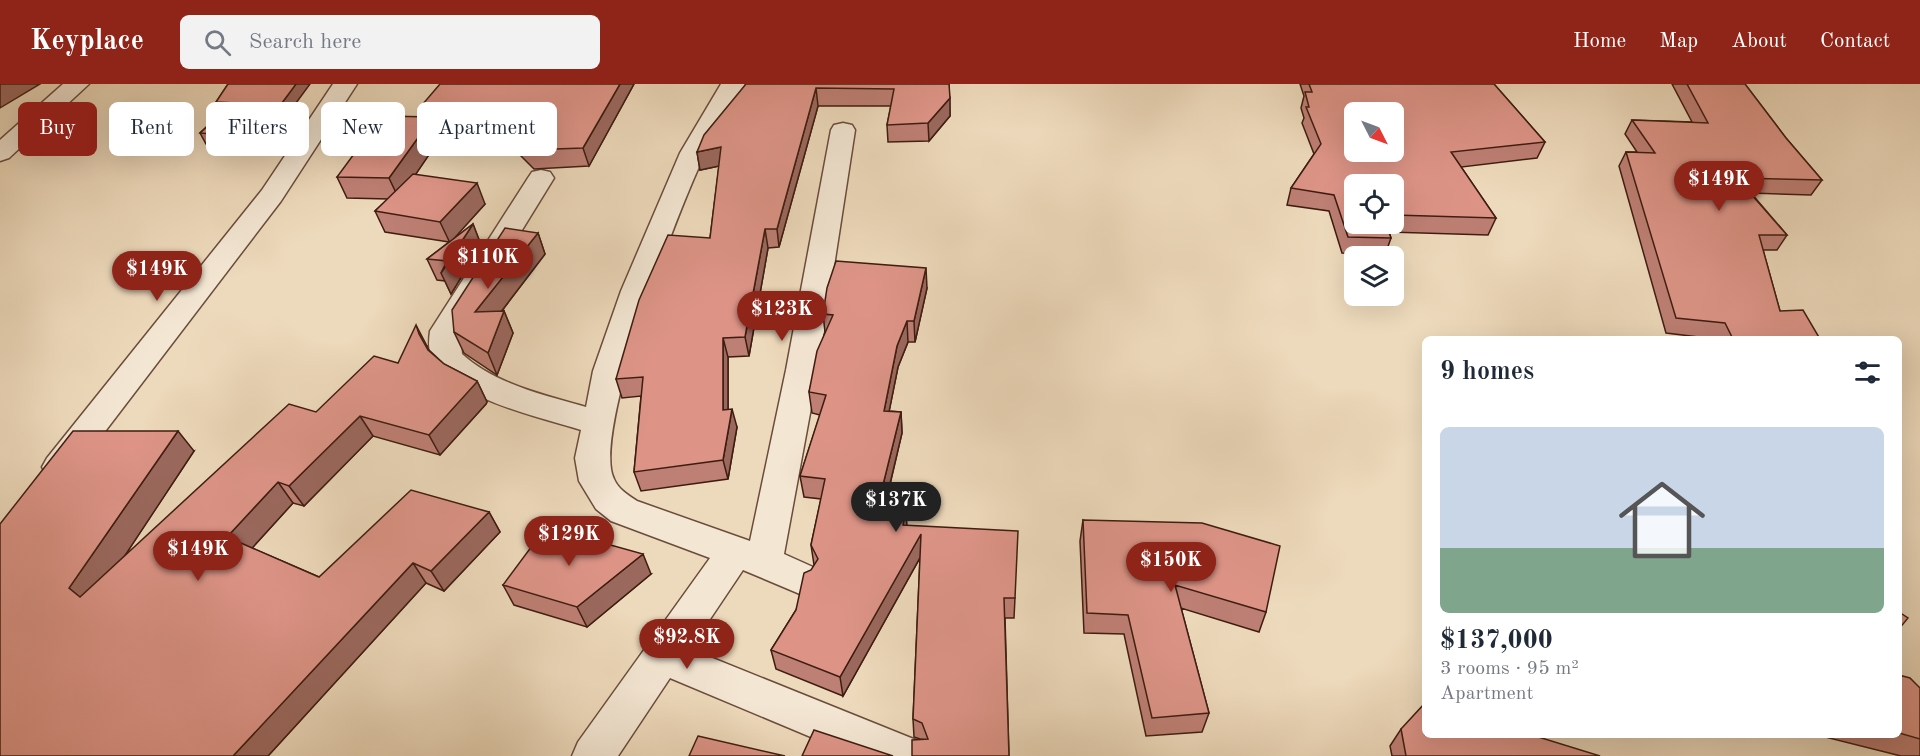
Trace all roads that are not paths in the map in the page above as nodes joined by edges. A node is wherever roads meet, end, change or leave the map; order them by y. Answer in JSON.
{"nodes":[{"id":1,"x":77,"y":84,"type":"edge"},
{"id":2,"x":345,"y":84,"type":"edge"},
{"id":3,"x":733,"y":84,"type":"edge"},
{"id":4,"x":843,"y":130,"type":"dead end"},
{"id":5,"x":0,"y":153,"type":"edge"},
{"id":6,"x":541,"y":178,"type":"dead end"},
{"id":7,"x":598,"y":423,"type":"junction"},
{"id":8,"x":40,"y":491,"type":"edge"},
{"id":9,"x":749,"y":557,"type":"junction"},
{"id":10,"x":800,"y":578,"type":"edge"},
{"id":11,"x":661,"y":656,"type":"junction"},
{"id":12,"x":594,"y":756,"type":"edge"},
{"id":13,"x":906,"y":756,"type":"edge"}],
"edges":[{"from":1,"to":5,"type":"street"},
{"from":2,"to":8,"type":"street"},
{"from":3,"to":7,"type":"street"},
{"from":4,"to":9,"type":"street"},
{"from":6,"to":7,"type":"street"},
{"from":7,"to":9,"type":"street"},
{"from":9,"to":10,"type":"street"},
{"from":9,"to":11,"type":"street"},
{"from":11,"to":12,"type":"street"},
{"from":11,"to":13,"type":"street"}]}
